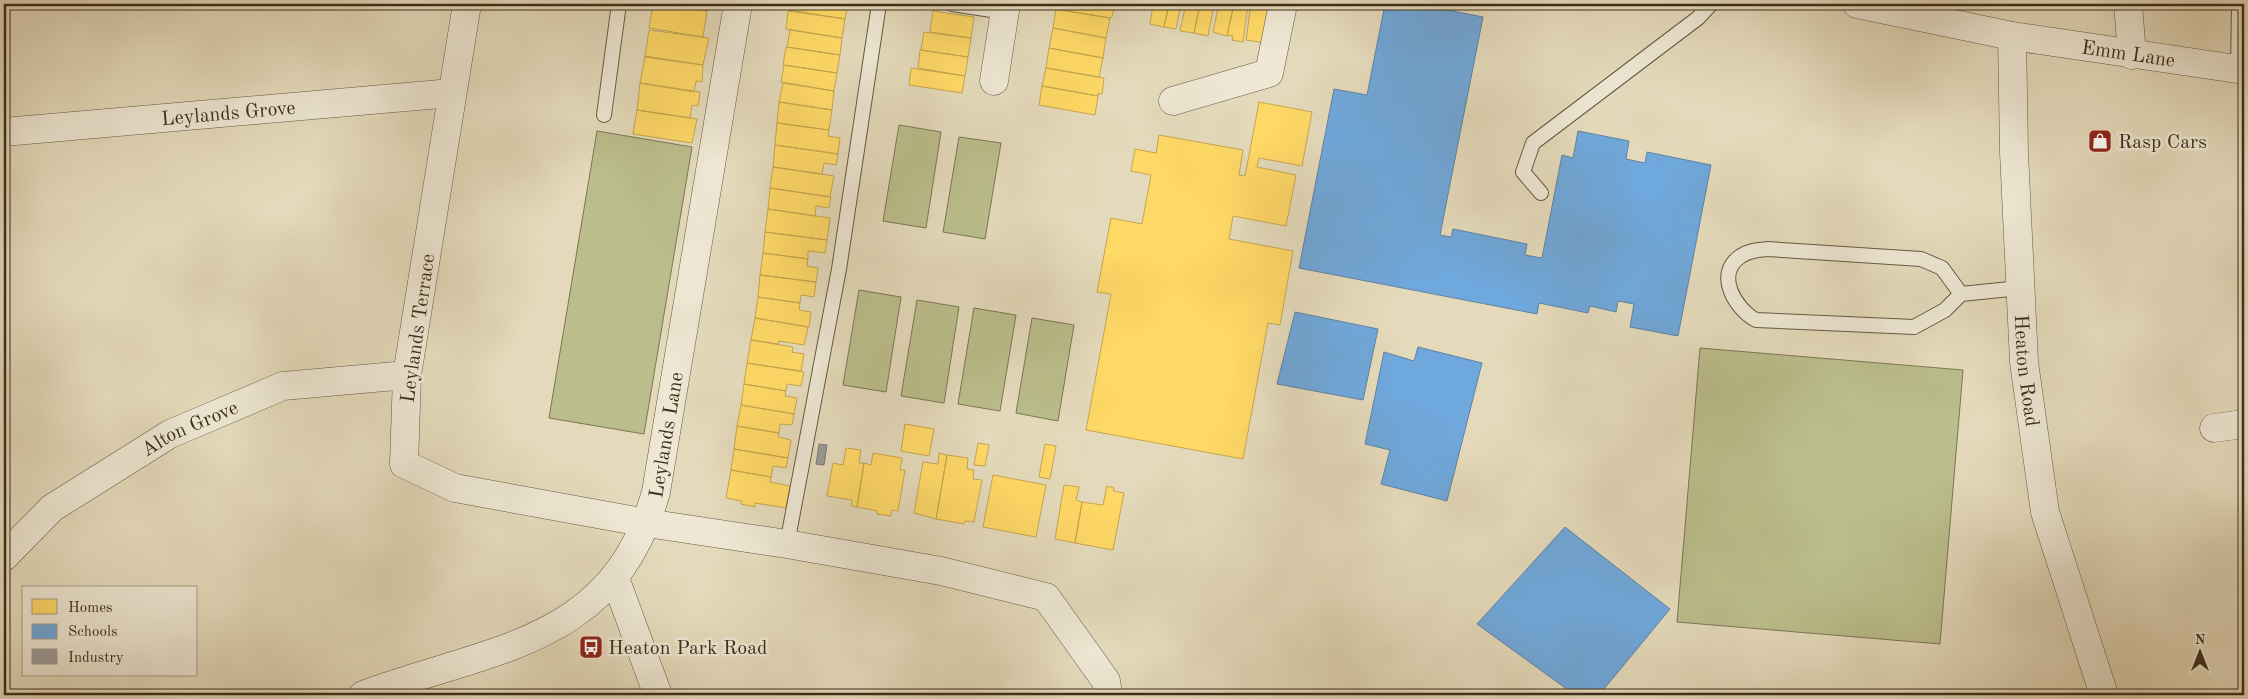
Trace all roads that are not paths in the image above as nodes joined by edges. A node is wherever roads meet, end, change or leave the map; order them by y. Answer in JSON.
{"nodes":[{"id":1,"x":467,"y":4,"type":"edge"},
{"id":2,"x":619,"y":4,"type":"edge"},
{"id":3,"x":738,"y":4,"type":"edge"},
{"id":4,"x":879,"y":4,"type":"edge"},
{"id":5,"x":952,"y":4,"type":"edge"},
{"id":6,"x":1283,"y":4,"type":"edge"},
{"id":7,"x":1711,"y":4,"type":"edge"},
{"id":8,"x":1857,"y":4,"type":"edge"},
{"id":9,"x":2128,"y":4,"type":"edge"},
{"id":10,"x":2239,"y":4,"type":"edge"},
{"id":11,"x":1005,"y":8,"type":"edge"},
{"id":12,"x":1916,"y":10,"type":"edge"},
{"id":13,"x":2012,"y":36,"type":"junction"},
{"id":14,"x":2132,"y":55,"type":"junction"},
{"id":15,"x":2241,"y":70,"type":"edge"},
{"id":16,"x":994,"y":81,"type":"dead end"},
{"id":17,"x":452,"y":94,"type":"junction"},
{"id":18,"x":1173,"y":101,"type":"dead end"},
{"id":19,"x":604,"y":115,"type":"dead end"},
{"id":20,"x":4,"y":132,"type":"edge"},
{"id":21,"x":1541,"y":193,"type":"dead end"},
{"id":22,"x":2020,"y":288,"type":"junction"},
{"id":23,"x":1961,"y":294,"type":"junction"},
{"id":24,"x":407,"y":375,"type":"junction"},
{"id":25,"x":2244,"y":424,"type":"edge"},
{"id":26,"x":2214,"y":428,"type":"dead end"},
{"id":27,"x":647,"y":524,"type":"junction"},
{"id":28,"x":787,"y":544,"type":"junction"},
{"id":29,"x":4,"y":557,"type":"edge"},
{"id":30,"x":614,"y":578,"type":"junction"},
{"id":31,"x":1107,"y":688,"type":"edge"},
{"id":32,"x":363,"y":695,"type":"edge"},
{"id":33,"x":658,"y":695,"type":"edge"},
{"id":34,"x":2104,"y":695,"type":"edge"}],
"edges":[{"from":1,"to":17,"type":"street","name":"Leylands Terrace"},
{"from":2,"to":19,"type":"lane"},
{"from":3,"to":27,"type":"street","name":"Leylands Lane"},
{"from":4,"to":28,"type":"lane"},
{"from":5,"to":11,"type":"lane"},
{"from":6,"to":18,"type":"street"},
{"from":7,"to":21,"type":"lane"},
{"from":8,"to":12,"type":"street","name":"Emm Lane"},
{"from":9,"to":14,"type":"street"},
{"from":10,"to":15,"type":"lane"},
{"from":11,"to":16,"type":"street"},
{"from":12,"to":13,"type":"street","name":"Emm Lane"},
{"from":13,"to":14,"type":"street","name":"Emm Lane"},
{"from":13,"to":22,"type":"street","name":"Heaton Road"},
{"from":14,"to":15,"type":"street","name":"Emm Lane"},
{"from":17,"to":20,"type":"street","name":"Leylands Grove"},
{"from":17,"to":24,"type":"street","name":"Leylands Terrace"},
{"from":22,"to":23,"type":"lane"},
{"from":22,"to":34,"type":"street","name":"Heaton Road"},
{"from":23,"to":23,"type":"lane"},
{"from":24,"to":27,"type":"street","name":"Leylands Terrace"},
{"from":24,"to":29,"type":"street","name":"Alton Grove"},
{"from":25,"to":26,"type":"street"},
{"from":27,"to":28,"type":"street"},
{"from":27,"to":30,"type":"street","name":"Leylands Lane"},
{"from":28,"to":31,"type":"street"},
{"from":30,"to":32,"type":"street","name":"Leylands Lane"},
{"from":30,"to":33,"type":"street"}]}
